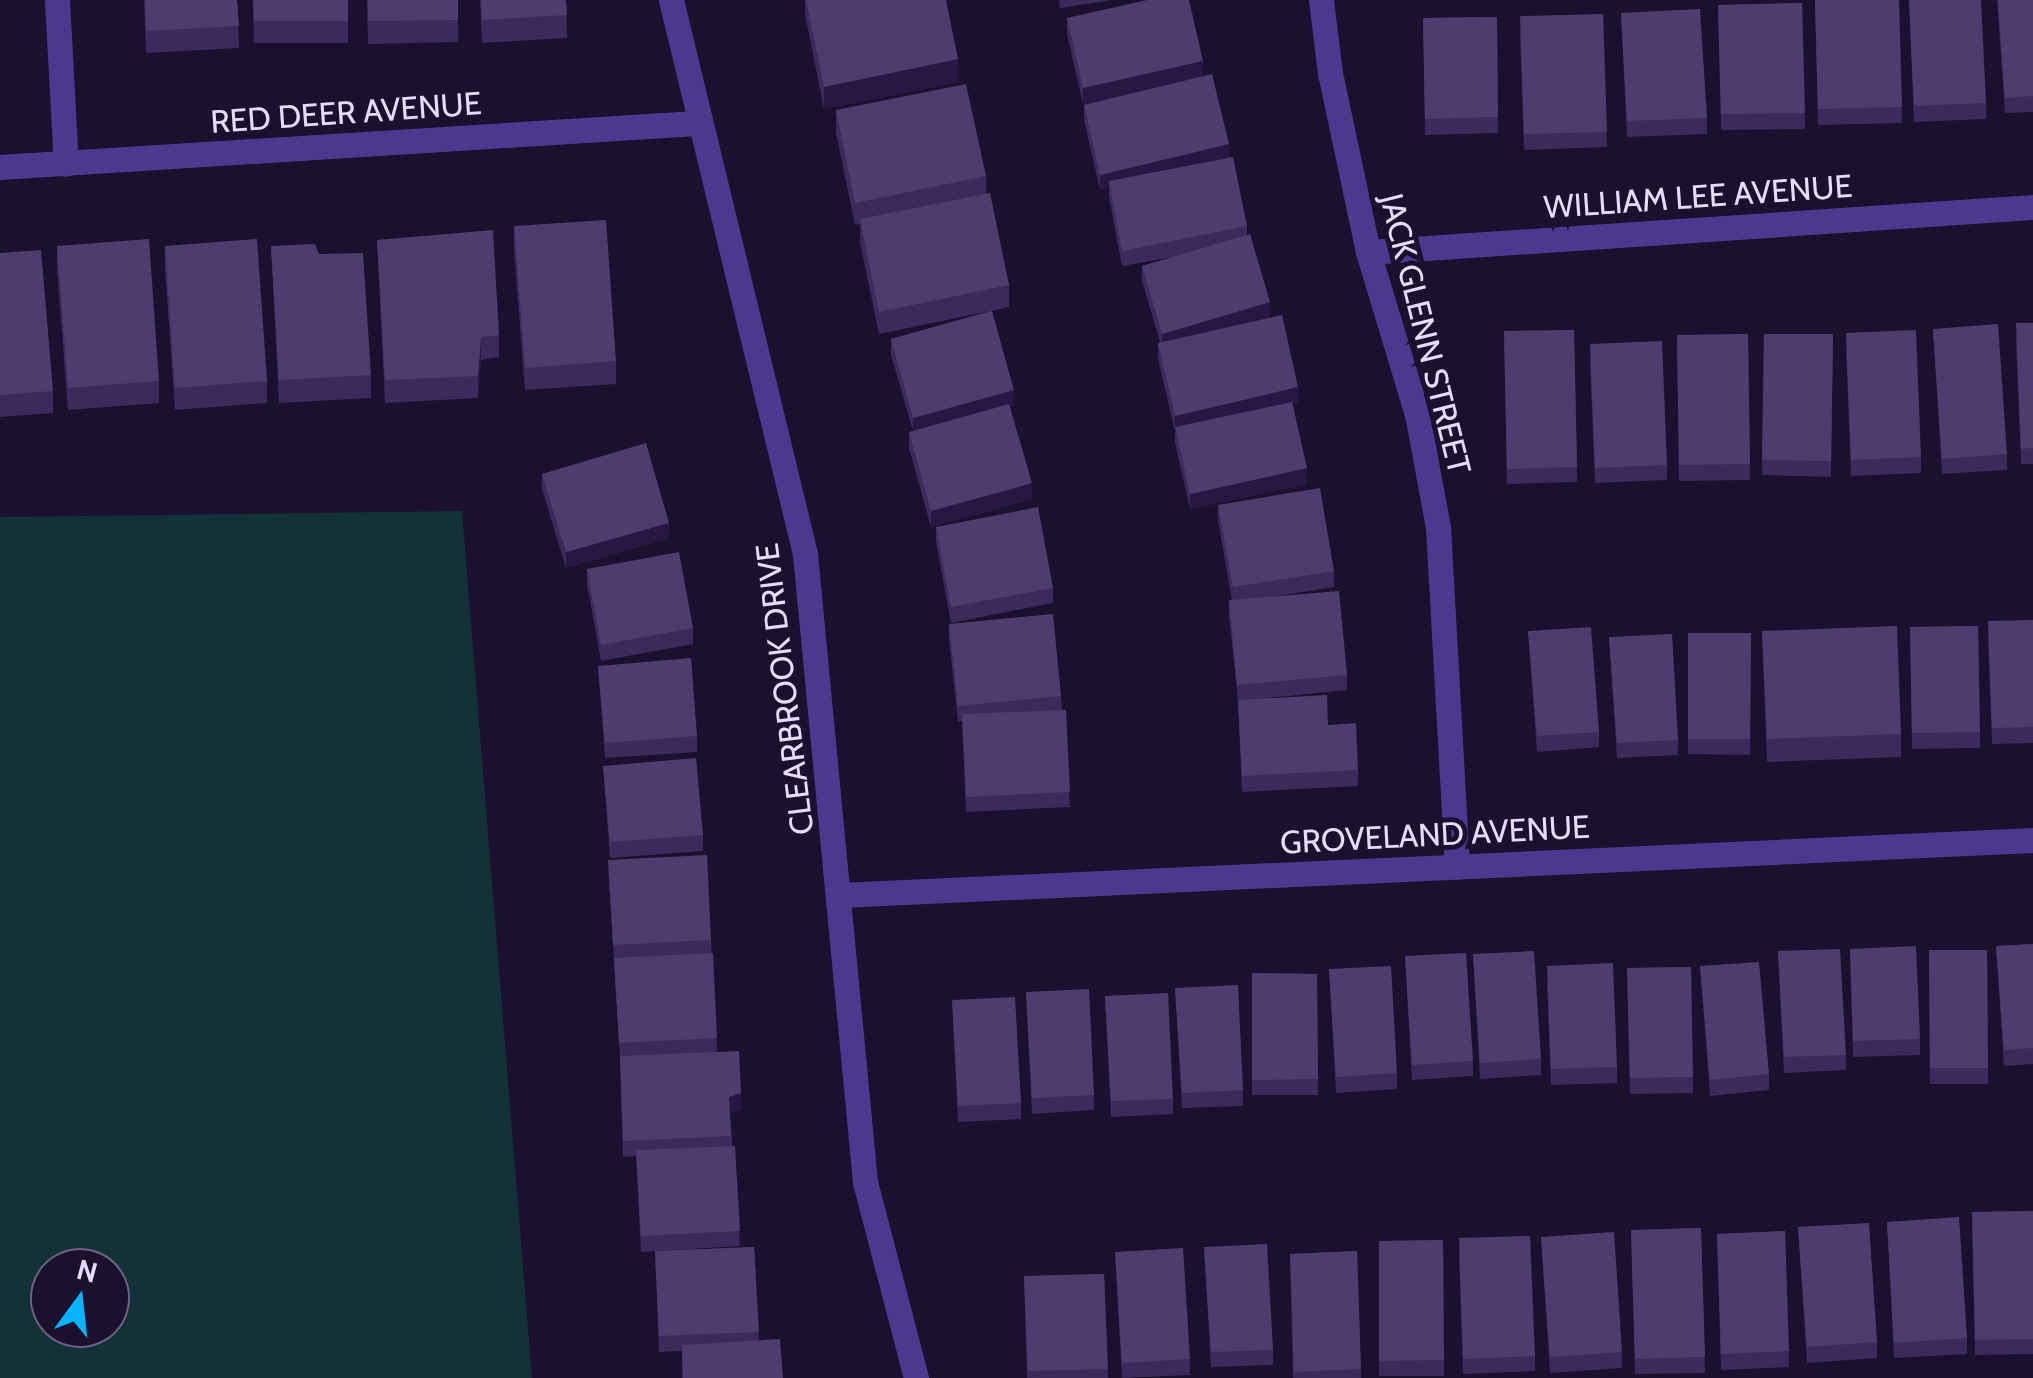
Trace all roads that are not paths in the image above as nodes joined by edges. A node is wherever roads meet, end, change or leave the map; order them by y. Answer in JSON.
{"nodes":[{"id":1,"x":57,"y":0,"type":"edge"},
{"id":2,"x":671,"y":0,"type":"edge"},
{"id":3,"x":1322,"y":0,"type":"edge"},
{"id":4,"x":696,"y":123,"type":"junction"},
{"id":5,"x":66,"y":164,"type":"junction"},
{"id":6,"x":0,"y":168,"type":"edge"},
{"id":7,"x":2033,"y":207,"type":"edge"},
{"id":8,"x":1368,"y":252,"type":"junction"},
{"id":9,"x":2033,"y":840,"type":"edge"},
{"id":10,"x":1457,"y":866,"type":"junction"},
{"id":11,"x":840,"y":896,"type":"junction"},
{"id":12,"x":916,"y":1378,"type":"edge"}],
"edges":[{"from":1,"to":5,"type":"street"},
{"from":2,"to":4,"type":"street","name":"CLEARBROOK DRIVE"},
{"from":3,"to":8,"type":"street","name":"JACK GLENN STREET"},
{"from":4,"to":5,"type":"street","name":"RED DEER AVENUE"},
{"from":4,"to":11,"type":"street","name":"CLEARBROOK DRIVE"},
{"from":5,"to":6,"type":"street","name":"RED DEER AVENUE"},
{"from":7,"to":8,"type":"street","name":"WILLIAM LEE AVENUE"},
{"from":8,"to":10,"type":"street","name":"JACK GLENN STREET"},
{"from":9,"to":10,"type":"street","name":"GROVELAND AVENUE"},
{"from":10,"to":11,"type":"street","name":"GROVELAND AVENUE"},
{"from":11,"to":12,"type":"street","name":"CLEARBROOK DRIVE"}]}
